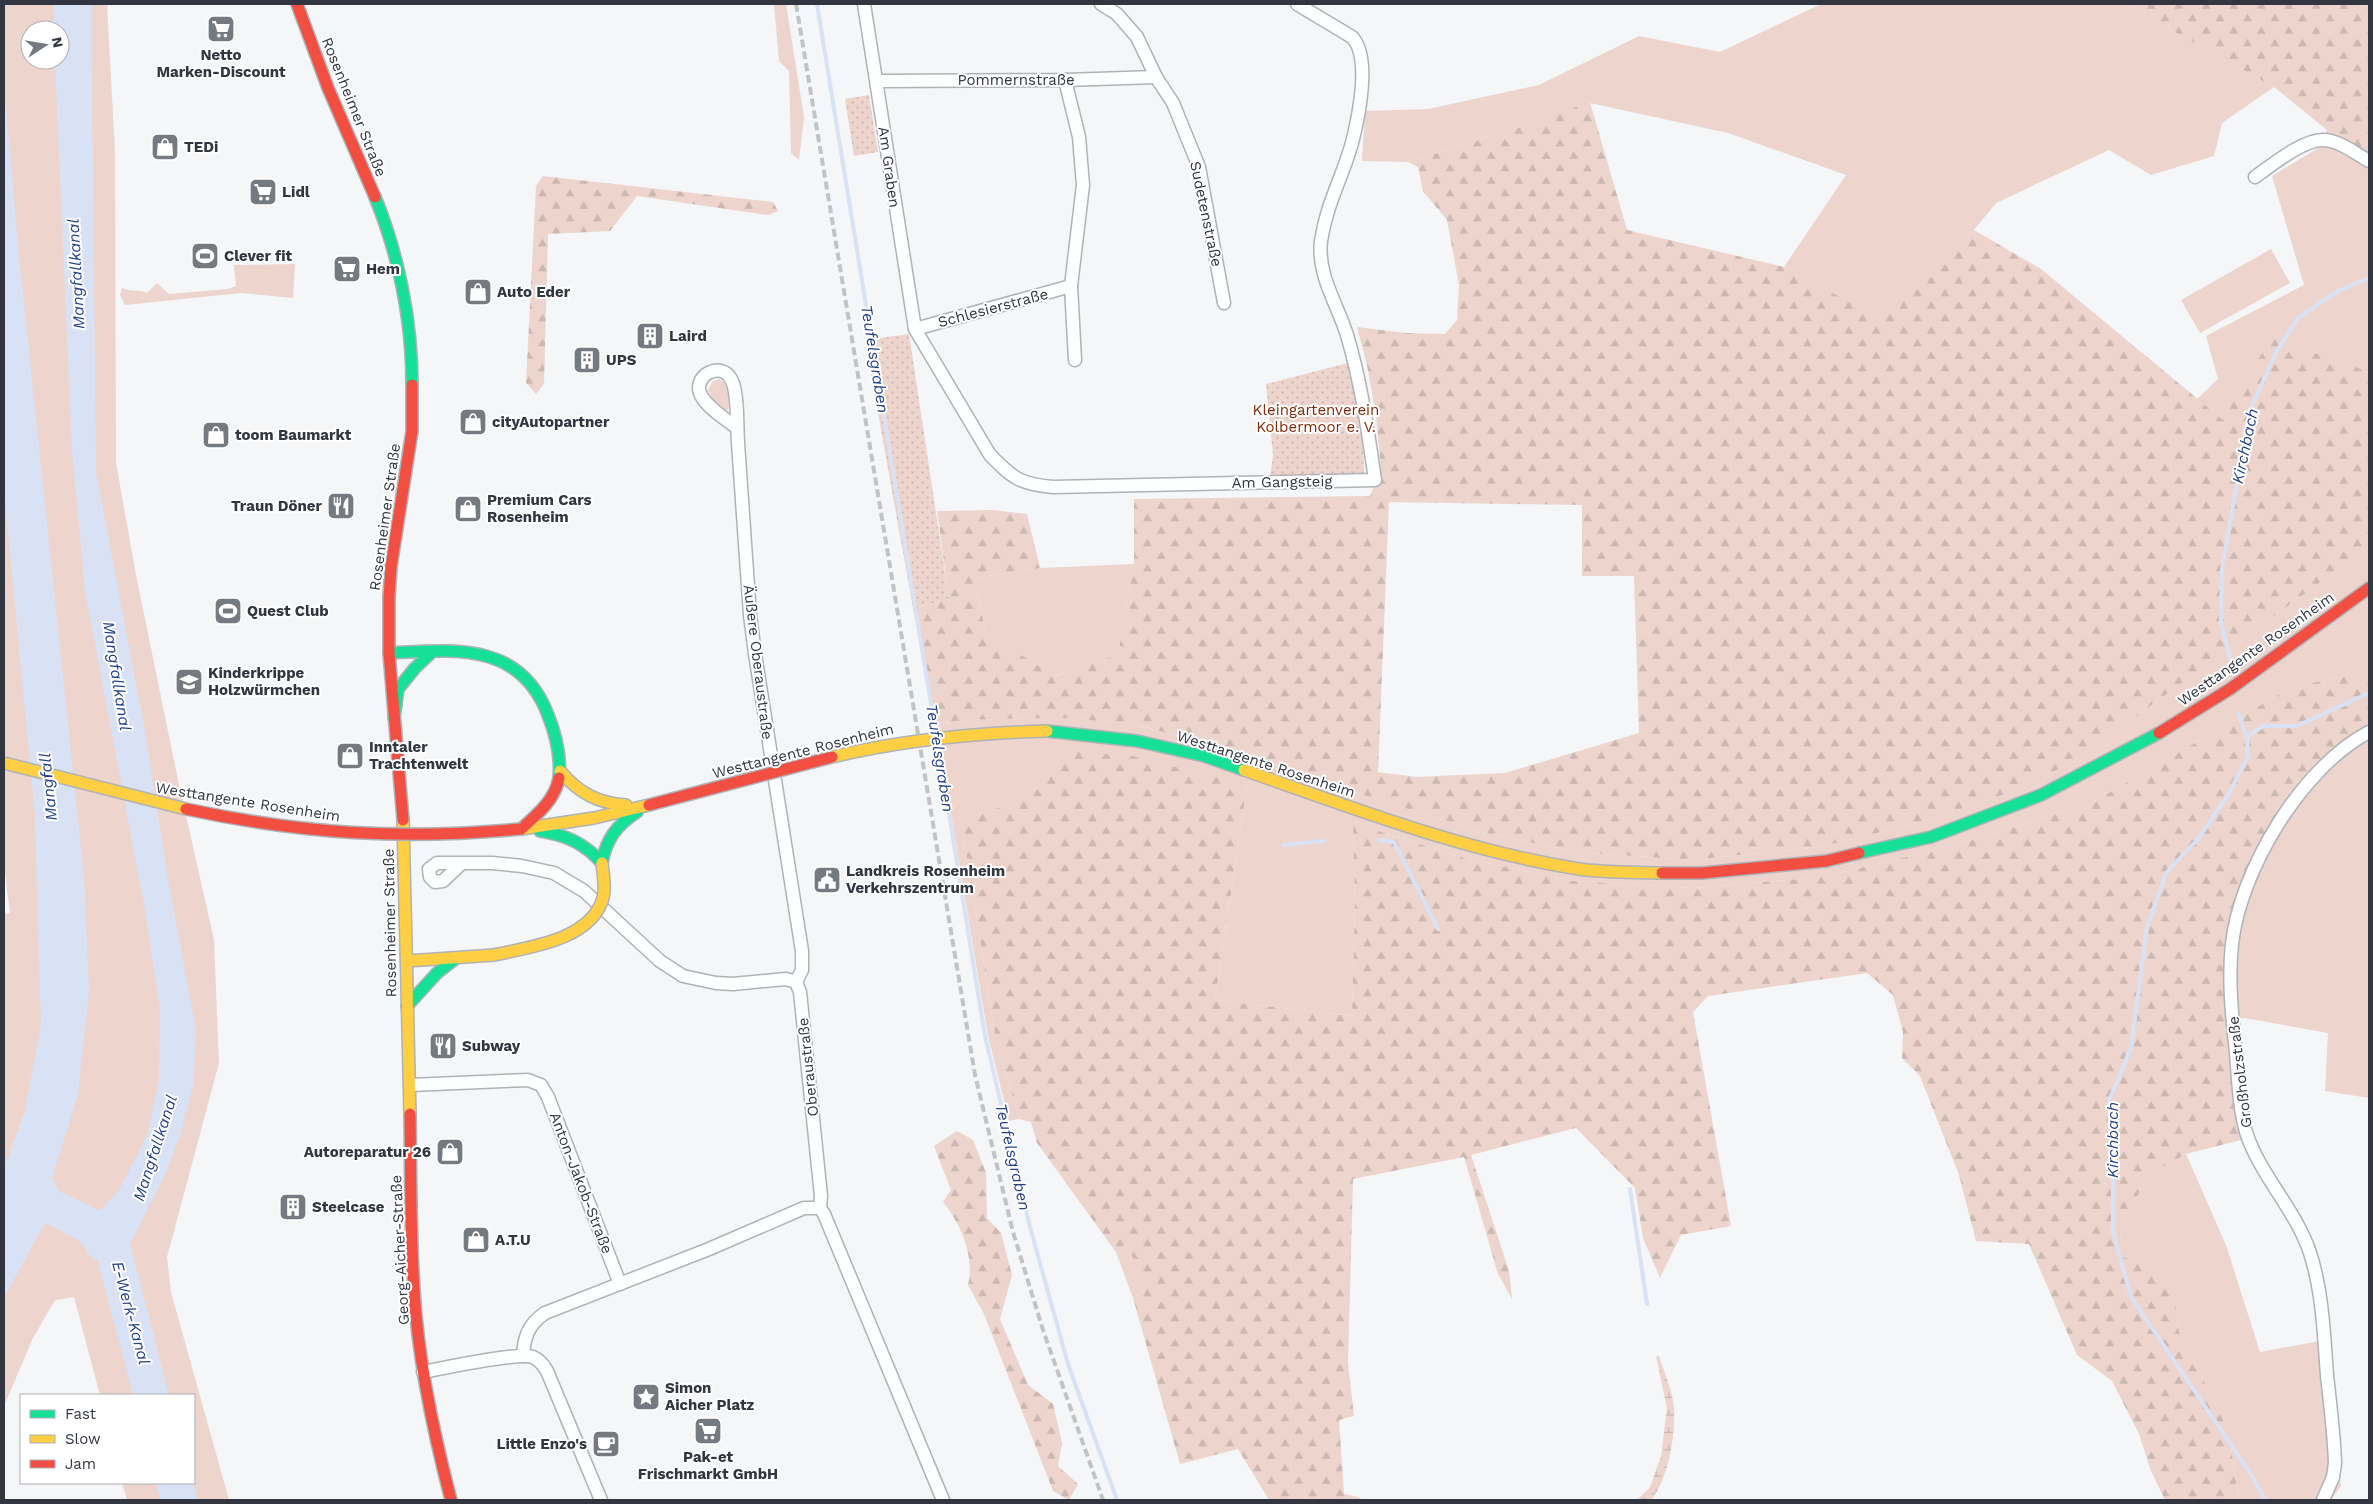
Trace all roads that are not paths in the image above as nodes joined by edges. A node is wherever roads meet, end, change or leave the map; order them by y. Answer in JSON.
{"nodes":[{"id":1,"x":297,"y":4,"type":"edge"},
{"id":2,"x":864,"y":4,"type":"edge"},
{"id":3,"x":1101,"y":4,"type":"edge"},
{"id":4,"x":1297,"y":4,"type":"edge"},
{"id":5,"x":1156,"y":77,"type":"junction"},
{"id":6,"x":1065,"y":80,"type":"junction"},
{"id":7,"x":877,"y":81,"type":"junction"},
{"id":8,"x":2369,"y":162,"type":"edge"},
{"id":9,"x":2255,"y":177,"type":"dead end"},
{"id":10,"x":1071,"y":286,"type":"junction"},
{"id":11,"x":1224,"y":303,"type":"dead end"},
{"id":12,"x":915,"y":329,"type":"junction"},
{"id":13,"x":1075,"y":360,"type":"dead end"},
{"id":14,"x":737,"y":428,"type":"dead end"},
{"id":15,"x":2369,"y":588,"type":"edge"},
{"id":16,"x":432,"y":652,"type":"junction"},
{"id":17,"x":389,"y":653,"type":"junction"},
{"id":18,"x":394,"y":718,"type":"junction"},
{"id":19,"x":2369,"y":732,"type":"edge"},
{"id":20,"x":4,"y":763,"type":"edge"},
{"id":21,"x":560,"y":771,"type":"junction"},
{"id":22,"x":649,"y":805,"type":"junction"},
{"id":23,"x":521,"y":829,"type":"junction"},
{"id":24,"x":462,"y":863,"type":"dead end"},
{"id":25,"x":602,"y":863,"type":"junction"},
{"id":26,"x":454,"y":959,"type":"junction"},
{"id":27,"x":407,"y":961,"type":"junction"},
{"id":28,"x":796,"y":982,"type":"junction"},
{"id":29,"x":407,"y":1006,"type":"junction"},
{"id":30,"x":410,"y":1085,"type":"junction"},
{"id":31,"x":820,"y":1208,"type":"junction"},
{"id":32,"x":620,"y":1284,"type":"junction"},
{"id":33,"x":523,"y":1356,"type":"junction"},
{"id":34,"x":423,"y":1372,"type":"junction"},
{"id":35,"x":451,"y":1500,"type":"edge"},
{"id":36,"x":600,"y":1500,"type":"edge"},
{"id":37,"x":943,"y":1500,"type":"edge"},
{"id":38,"x":2323,"y":1500,"type":"edge"}],
"edges":[{"from":1,"to":17,"type":"main road","name":"Rosenheimer Straße"},
{"from":2,"to":7,"type":"street","name":"Am Graben"},
{"from":3,"to":5,"type":"street","name":"Sudetenstraße"},
{"from":4,"to":12,"type":"street","name":"Am Gangsteig"},
{"from":5,"to":6,"type":"street","name":"Pommernstraße"},
{"from":5,"to":11,"type":"street","name":"Sudetenstraße"},
{"from":6,"to":7,"type":"street","name":"Pommernstraße"},
{"from":6,"to":10,"type":"street","name":"Schlesierstraße"},
{"from":7,"to":12,"type":"street","name":"Am Graben"},
{"from":8,"to":9,"type":"street"},
{"from":10,"to":12,"type":"street","name":"Schlesierstraße"},
{"from":10,"to":13,"type":"street","name":"Schlesierstraße"},
{"from":14,"to":28,"type":"street","name":"Äußere Oberaustraße"},
{"from":15,"to":22,"type":"main road","name":"Westtangente Rosenheim","bridge":true},
{"from":16,"to":17,"type":"main road"},
{"from":16,"to":18,"type":"main road"},
{"from":16,"to":21,"type":"main road"},
{"from":17,"to":18,"type":"main road","name":"Rosenheimer Straße"},
{"from":18,"to":27,"type":"main road","name":"Rosenheimer Straße"},
{"from":19,"to":38,"type":"street","name":"Großholzstraße"},
{"from":20,"to":23,"type":"main road","name":"Westtangente Rosenheim","bridge":true},
{"from":21,"to":22,"type":"main road"},
{"from":21,"to":23,"type":"main road"},
{"from":22,"to":23,"type":"main road","name":"Westtangente Rosenheim"},
{"from":22,"to":25,"type":"main road"},
{"from":23,"to":25,"type":"main road"},
{"from":24,"to":28,"type":"street"},
{"from":25,"to":26,"type":"main road","bridge":true},
{"from":26,"to":27,"type":"main road"},
{"from":26,"to":29,"type":"main road"},
{"from":27,"to":29,"type":"main road","name":"Rosenheimer Straße"},
{"from":28,"to":31,"type":"street","name":"Oberaustraße"},
{"from":29,"to":30,"type":"main road","name":"Rosenheimer Straße"},
{"from":30,"to":32,"type":"street","name":"Anton-Jakob-Straße"},
{"from":30,"to":34,"type":"main road","name":"Georg-Aicher-Straße"},
{"from":31,"to":32,"type":"street"},
{"from":31,"to":37,"type":"street","name":"Oberaustraße"},
{"from":32,"to":33,"type":"street"},
{"from":33,"to":34,"type":"street"},
{"from":33,"to":36,"type":"street"},
{"from":34,"to":35,"type":"main road","name":"Georg-Aicher-Straße"}]}
